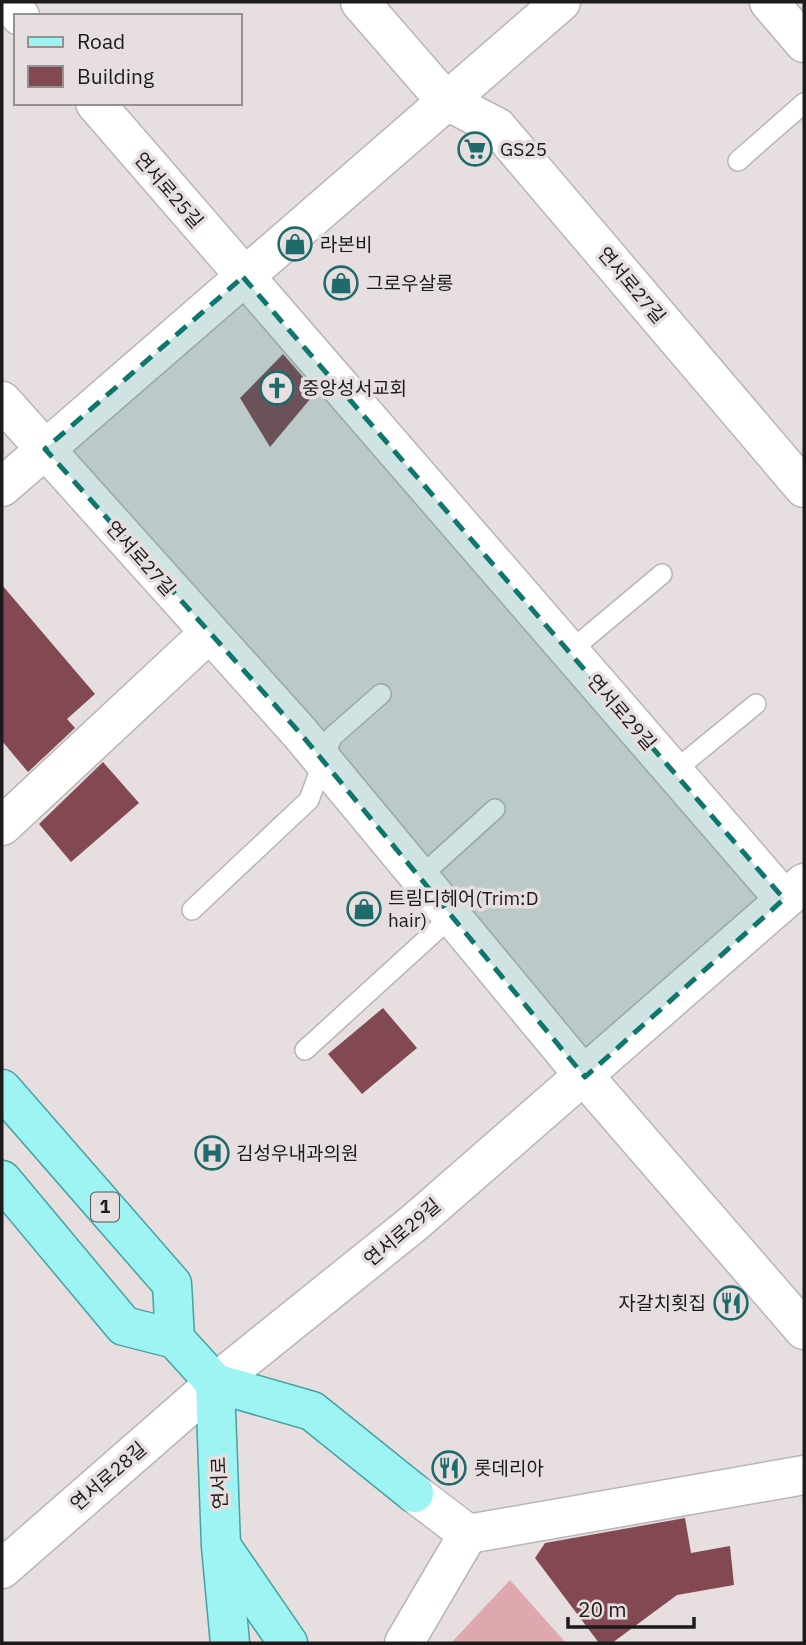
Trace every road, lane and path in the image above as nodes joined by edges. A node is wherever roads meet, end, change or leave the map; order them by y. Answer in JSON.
{"nodes":[{"id":1,"x":360,"y":2,"type":"edge"},
{"id":2,"x":561,"y":2,"type":"edge"},
{"id":3,"x":769,"y":2,"type":"edge"},
{"id":4,"x":804,"y":43,"type":"edge"},
{"id":5,"x":445,"y":100,"type":"junction"},
{"id":6,"x":804,"y":103,"type":"edge"},
{"id":7,"x":97,"y":105,"type":"edge"},
{"id":8,"x":738,"y":161,"type":"dead end"},
{"id":9,"x":243,"y":277,"type":"junction"},
{"id":10,"x":2,"y":401,"type":"edge"},
{"id":11,"x":45,"y":449,"type":"junction"},
{"id":12,"x":2,"y":487,"type":"edge"},
{"id":13,"x":804,"y":488,"type":"edge"},
{"id":14,"x":662,"y":574,"type":"dead end"},
{"id":15,"x":208,"y":634,"type":"junction"},
{"id":16,"x":569,"y":652,"type":"junction"},
{"id":17,"x":381,"y":694,"type":"dead end"},
{"id":18,"x":755,"y":704,"type":"dead end"},
{"id":19,"x":322,"y":759,"type":"junction"},
{"id":20,"x":673,"y":772,"type":"junction"},
{"id":21,"x":495,"y":808,"type":"dead end"},
{"id":22,"x":2,"y":826,"type":"edge"},
{"id":23,"x":419,"y":877,"type":"junction"},
{"id":24,"x":794,"y":891,"type":"edge"},
{"id":25,"x":192,"y":910,"type":"dead end"},
{"id":26,"x":452,"y":916,"type":"junction"},
{"id":27,"x":305,"y":1051,"type":"dead end"},
{"id":28,"x":585,"y":1077,"type":"junction"},
{"id":29,"x":2,"y":1089,"type":"edge"},
{"id":30,"x":7,"y":1196,"type":"edge"},
{"id":31,"x":804,"y":1330,"type":"edge"},
{"id":32,"x":175,"y":1339,"type":"junction"},
{"id":33,"x":215,"y":1382,"type":"junction"},
{"id":34,"x":790,"y":1477,"type":"edge"},
{"id":35,"x":414,"y":1493,"type":"joint"},
{"id":36,"x":468,"y":1534,"type":"junction"},
{"id":37,"x":221,"y":1546,"type":"junction"},
{"id":38,"x":2,"y":1569,"type":"edge"},
{"id":39,"x":230,"y":1643,"type":"edge"},
{"id":40,"x":288,"y":1643,"type":"edge"},
{"id":41,"x":404,"y":1643,"type":"edge"}],
"edges":[{"from":1,"to":5,"type":"street","name":"연서로27길"},
{"from":2,"to":5,"type":"street"},
{"from":3,"to":4,"type":"street"},
{"from":5,"to":9,"type":"street"},
{"from":5,"to":13,"type":"street","name":"연서로27길"},
{"from":6,"to":8,"type":"lane"},
{"from":7,"to":9,"type":"street","name":"연서로25길"},
{"from":9,"to":11,"type":"street"},
{"from":9,"to":16,"type":"street"},
{"from":10,"to":11,"type":"street"},
{"from":11,"to":12,"type":"street"},
{"from":11,"to":15,"type":"street","name":"연서로27길"},
{"from":14,"to":16,"type":"lane"},
{"from":15,"to":19,"type":"street","name":"연서로27길"},
{"from":15,"to":22,"type":"street"},
{"from":16,"to":20,"type":"street","name":"연서로29길"},
{"from":17,"to":19,"type":"lane"},
{"from":18,"to":20,"type":"lane"},
{"from":19,"to":23,"type":"street"},
{"from":19,"to":25,"type":"lane"},
{"from":20,"to":24,"type":"street","name":"연서로29길"},
{"from":21,"to":23,"type":"lane"},
{"from":23,"to":26,"type":"street"},
{"from":24,"to":28,"type":"street","name":"연서로29길"},
{"from":26,"to":27,"type":"lane"},
{"from":26,"to":28,"type":"street"},
{"from":28,"to":31,"type":"street"},
{"from":28,"to":33,"type":"street","name":"연서로29길"},
{"from":29,"to":32,"type":"main road","number":"1"},
{"from":30,"to":32,"type":"main road"},
{"from":32,"to":33,"type":"main road"},
{"from":33,"to":35,"type":"main road"},
{"from":33,"to":37,"type":"main road","name":"연서로"},
{"from":33,"to":38,"type":"street","name":"연서로28길"},
{"from":34,"to":36,"type":"street"},
{"from":35,"to":36,"type":"street"},
{"from":36,"to":41,"type":"street"},
{"from":37,"to":39,"type":"main road","name":"연서로"},
{"from":37,"to":40,"type":"main road"}]}
